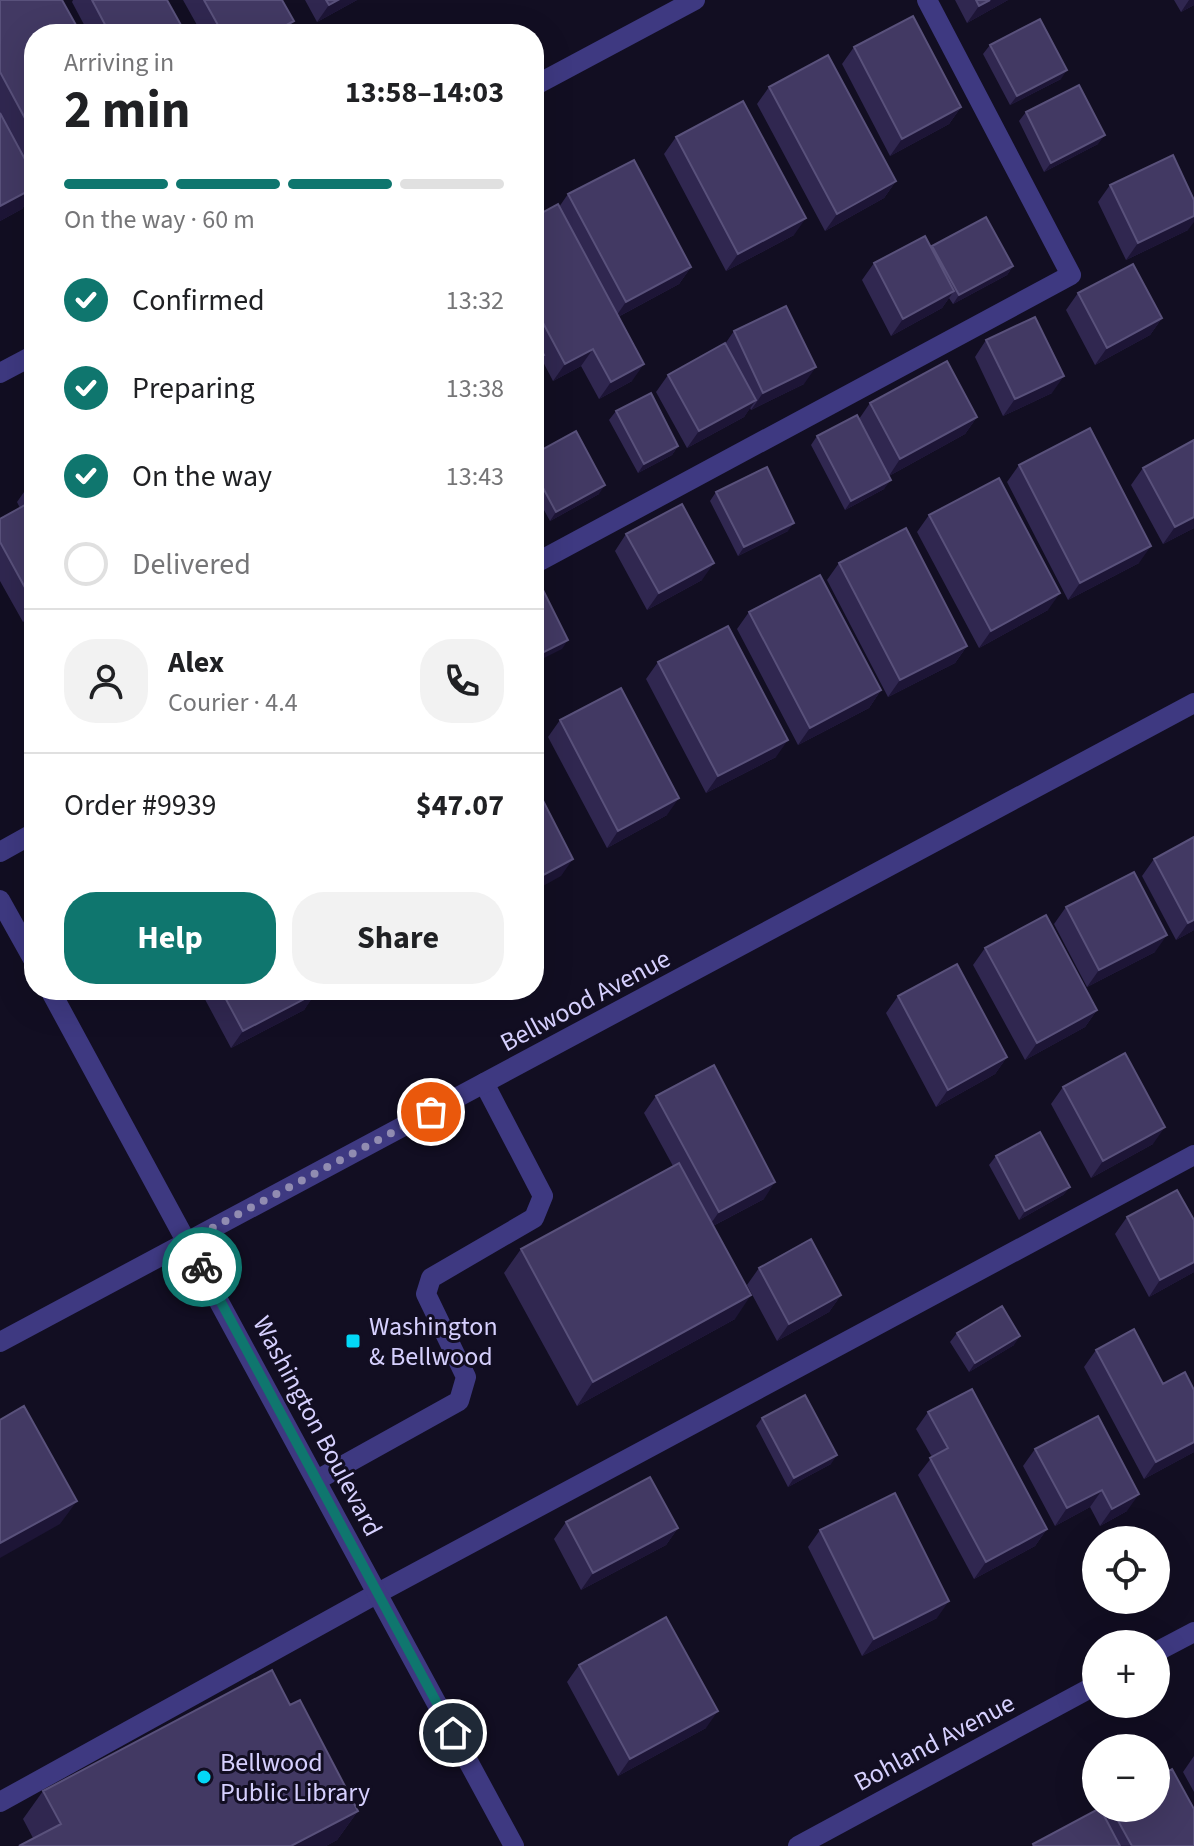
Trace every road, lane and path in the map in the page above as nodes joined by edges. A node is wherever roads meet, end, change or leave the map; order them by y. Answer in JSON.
{"nodes":[{"id":1,"x":695,"y":0,"type":"edge"},
{"id":2,"x":927,"y":0,"type":"edge"},
{"id":3,"x":544,"y":81,"type":"edge"},
{"id":4,"x":24,"y":360,"type":"edge"},
{"id":5,"x":0,"y":373,"type":"edge"},
{"id":6,"x":544,"y":559,"type":"edge"},
{"id":7,"x":1194,"y":703,"type":"edge"},
{"id":8,"x":24,"y":839,"type":"edge"},
{"id":9,"x":0,"y":852,"type":"edge"},
{"id":10,"x":0,"y":900,"type":"edge"},
{"id":11,"x":24,"y":943,"type":"edge"},
{"id":12,"x":55,"y":1000,"type":"edge"},
{"id":13,"x":484,"y":1083,"type":"junction"},
{"id":14,"x":1194,"y":1155,"type":"edge"},
{"id":15,"x":188,"y":1241,"type":"junction"},
{"id":16,"x":0,"y":1342,"type":"edge"},
{"id":17,"x":317,"y":1480,"type":"junction"},
{"id":18,"x":378,"y":1593,"type":"junction"},
{"id":19,"x":1194,"y":1632,"type":"edge"},
{"id":20,"x":1170,"y":1645,"type":"edge"},
{"id":21,"x":1082,"y":1693,"type":"edge"},
{"id":22,"x":0,"y":1802,"type":"edge"},
{"id":23,"x":514,"y":1846,"type":"edge"},
{"id":24,"x":798,"y":1846,"type":"edge"}],
"edges":[{"from":1,"to":3,"type":"street"},
{"from":2,"to":6,"type":"street"},
{"from":4,"to":5,"type":"street"},
{"from":7,"to":13,"type":"street","name":"Bellwood Avenue"},
{"from":8,"to":9,"type":"street"},
{"from":10,"to":11,"type":"street"},
{"from":12,"to":15,"type":"street","name":"Washington Boulevard"},
{"from":13,"to":15,"type":"street","name":"Bellwood Avenue"},
{"from":13,"to":17,"type":"street"},
{"from":14,"to":18,"type":"street"},
{"from":15,"to":16,"type":"street","name":"Bellwood Avenue"},
{"from":15,"to":17,"type":"street","name":"Washington Boulevard"},
{"from":17,"to":18,"type":"street","name":"Washington Boulevard"},
{"from":18,"to":22,"type":"street"},
{"from":18,"to":23,"type":"street","name":"Washington Boulevard"},
{"from":19,"to":20,"type":"street"},
{"from":21,"to":24,"type":"street","name":"Bohland Avenue"}]}
